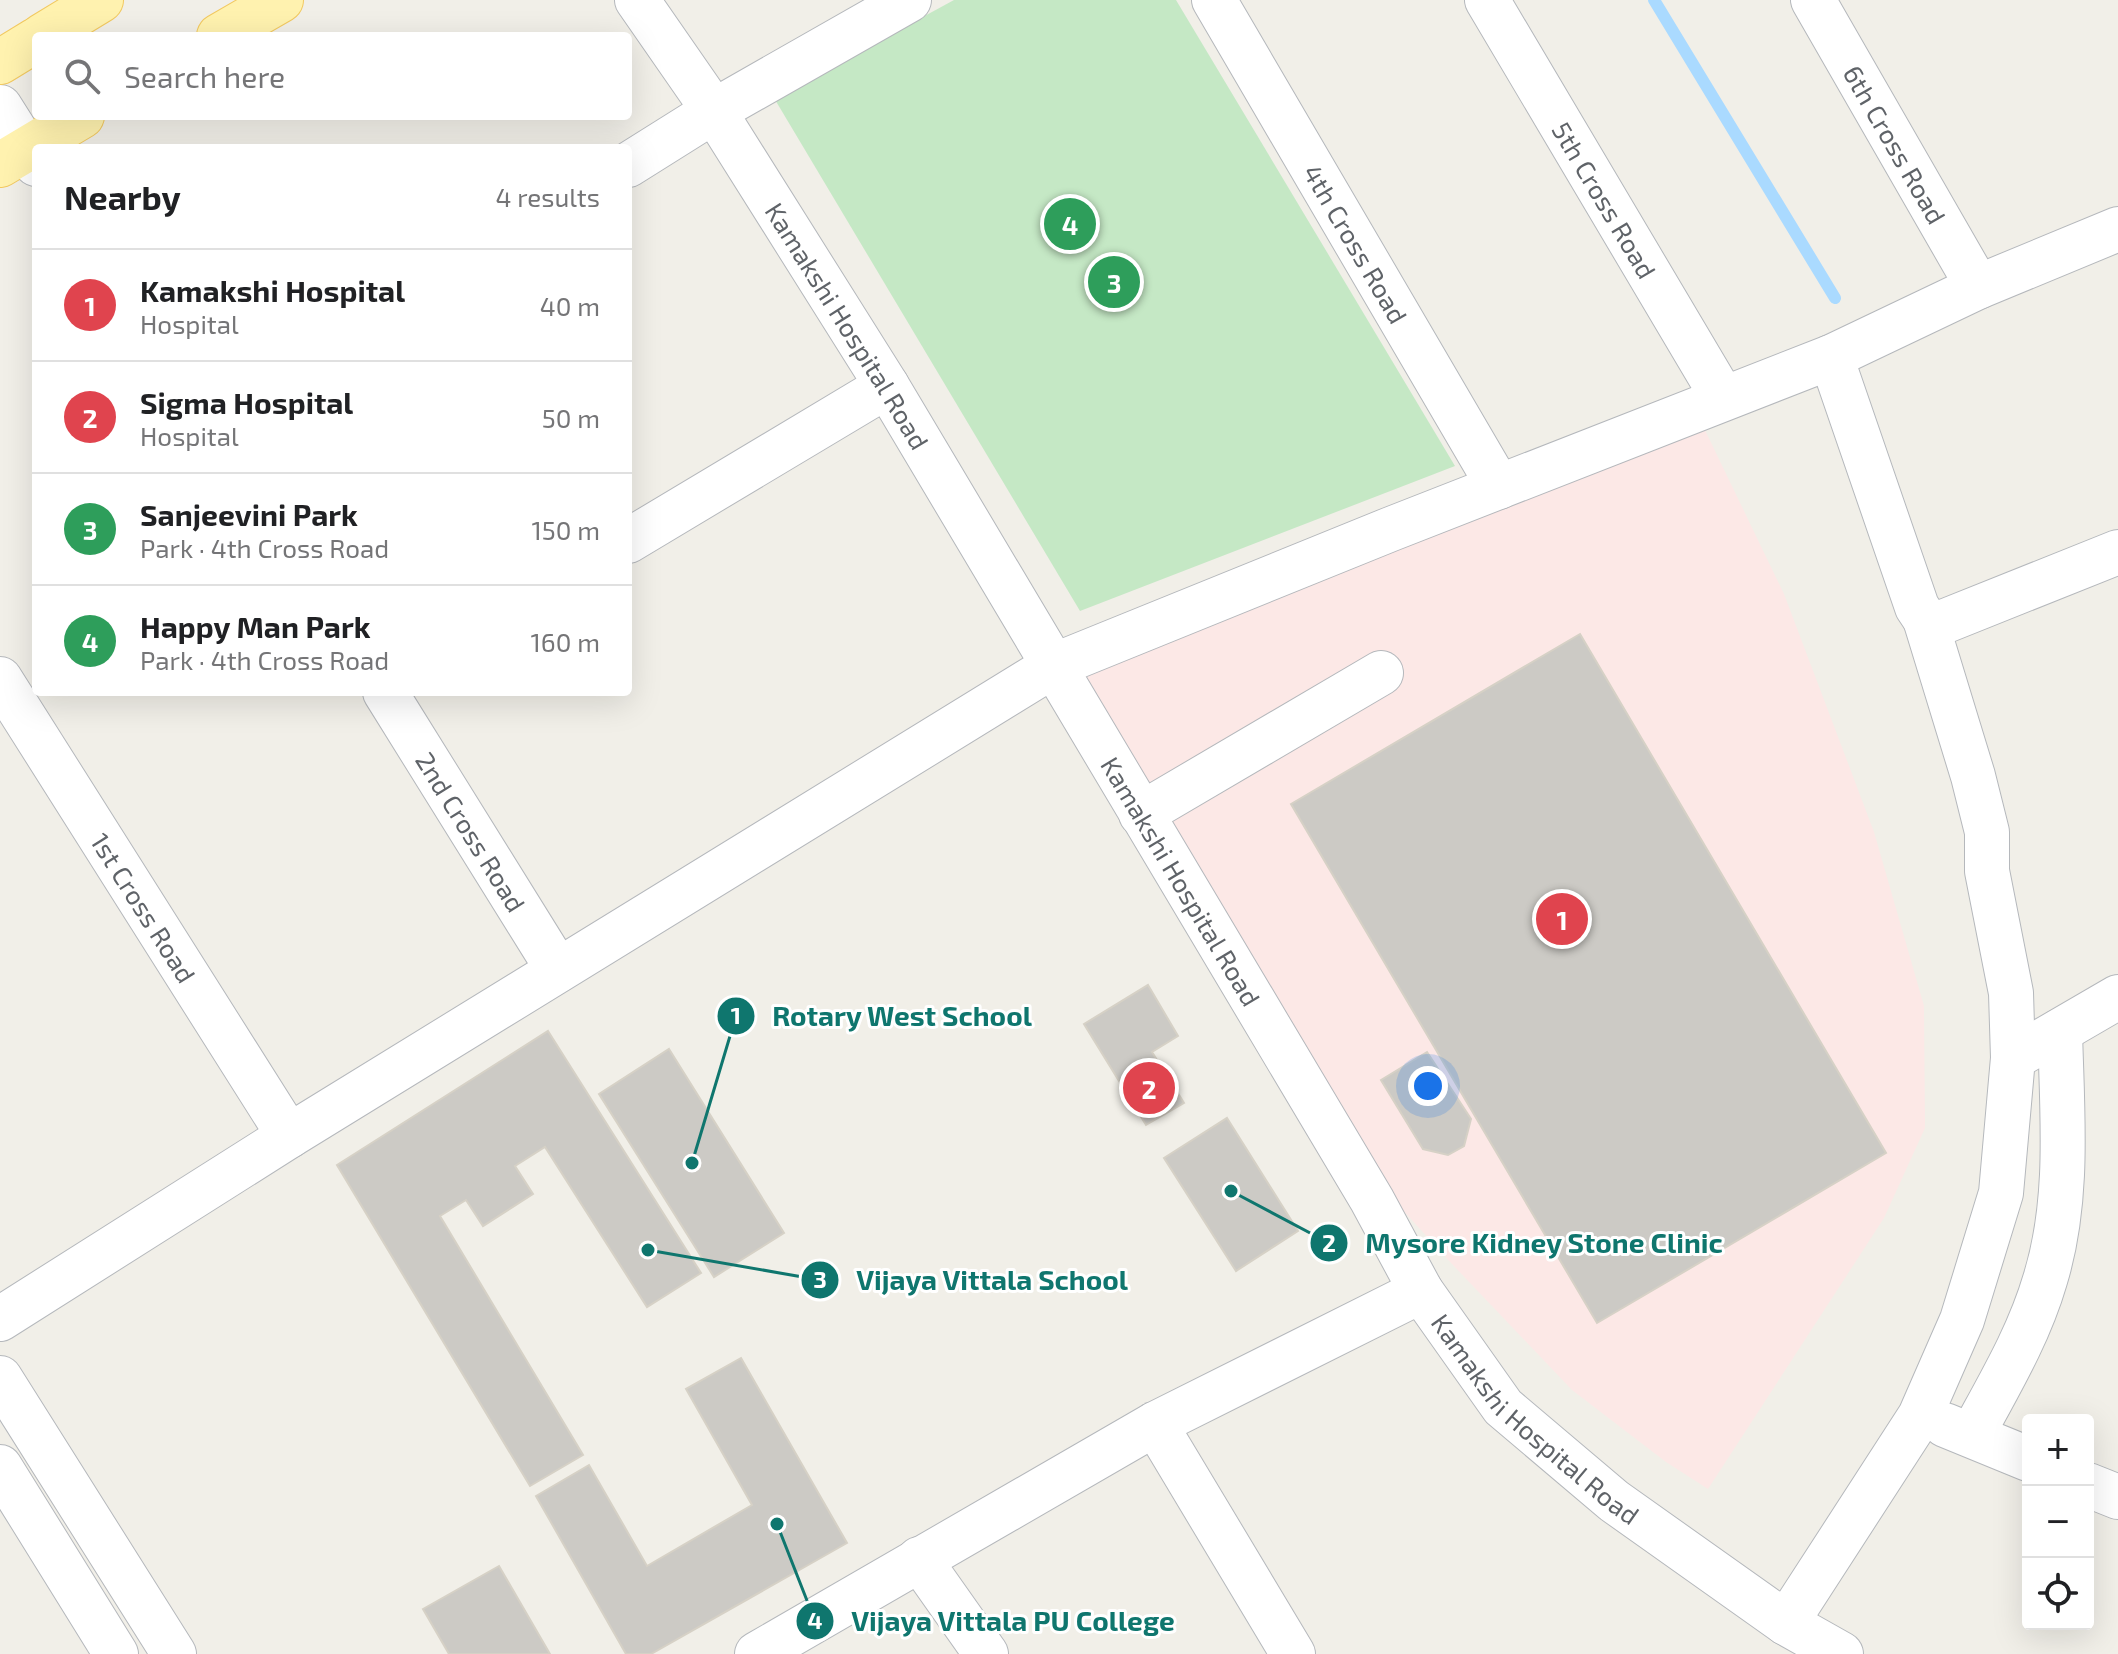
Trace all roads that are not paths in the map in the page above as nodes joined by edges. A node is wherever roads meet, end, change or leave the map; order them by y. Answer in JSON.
{"nodes":[{"id":1,"x":101,"y":0,"type":"edge"},
{"id":2,"x":281,"y":0,"type":"edge"},
{"id":3,"x":637,"y":0,"type":"edge"},
{"id":4,"x":909,"y":0,"type":"edge"},
{"id":5,"x":1214,"y":0,"type":"edge"},
{"id":6,"x":1487,"y":0,"type":"edge"},
{"id":7,"x":1813,"y":0,"type":"edge"},
{"id":8,"x":49,"y":32,"type":"edge"},
{"id":9,"x":226,"y":32,"type":"edge"},
{"id":10,"x":32,"y":42,"type":"edge"},
{"id":11,"x":0,"y":62,"type":"edge"},
{"id":12,"x":0,"y":107,"type":"edge"},
{"id":13,"x":714,"y":111,"type":"junction"},
{"id":14,"x":76,"y":120,"type":"edge"},
{"id":15,"x":43,"y":144,"type":"edge"},
{"id":16,"x":21,"y":160,"type":"edge"},
{"id":17,"x":632,"y":162,"type":"edge"},
{"id":18,"x":2118,"y":229,"type":"edge"},
{"id":19,"x":1978,"y":287,"type":"junction"},
{"id":20,"x":1831,"y":357,"type":"junction"},
{"id":21,"x":887,"y":386,"type":"junction"},
{"id":22,"x":1723,"y":398,"type":"junction"},
{"id":23,"x":1499,"y":487,"type":"junction"},
{"id":24,"x":632,"y":539,"type":"edge"},
{"id":25,"x":2118,"y":552,"type":"edge"},
{"id":26,"x":1925,"y":619,"type":"junction"},
{"id":27,"x":1053,"y":666,"type":"junction"},
{"id":28,"x":1381,"y":673,"type":"dead end"},
{"id":29,"x":0,"y":679,"type":"edge"},
{"id":30,"x":387,"y":696,"type":"edge"},
{"id":31,"x":1141,"y":814,"type":"junction"},
{"id":32,"x":558,"y":970,"type":"junction"},
{"id":33,"x":2118,"y":997,"type":"edge"},
{"id":34,"x":2060,"y":1031,"type":"junction"},
{"id":35,"x":2013,"y":1058,"type":"junction"},
{"id":36,"x":289,"y":1136,"type":"junction"},
{"id":37,"x":1421,"y":1291,"type":"junction"},
{"id":38,"x":0,"y":1319,"type":"edge"},
{"id":39,"x":0,"y":1378,"type":"edge"},
{"id":40,"x":1920,"y":1416,"type":"junction"},
{"id":41,"x":1155,"y":1424,"type":"junction"},
{"id":42,"x":1972,"y":1435,"type":"junction"},
{"id":43,"x":2022,"y":1456,"type":"edge"},
{"id":44,"x":0,"y":1467,"type":"edge"},
{"id":45,"x":2090,"y":1486,"type":"edge"},
{"id":46,"x":2118,"y":1497,"type":"edge"},
{"id":47,"x":919,"y":1559,"type":"junction"},
{"id":48,"x":1786,"y":1623,"type":"junction"},
{"id":49,"x":1829,"y":1651,"type":"edge"},
{"id":50,"x":116,"y":1654,"type":"edge"},
{"id":51,"x":174,"y":1654,"type":"edge"},
{"id":52,"x":757,"y":1654,"type":"edge"},
{"id":53,"x":986,"y":1654,"type":"edge"},
{"id":54,"x":1293,"y":1654,"type":"edge"}],
"edges":[{"from":1,"to":8,"type":"main road"},
{"from":2,"to":9,"type":"main road"},
{"from":3,"to":13,"type":"street","name":"Kamakshi Hospital Road"},
{"from":4,"to":13,"type":"street"},
{"from":5,"to":23,"type":"street","name":"4th Cross Road"},
{"from":6,"to":22,"type":"street","name":"5th Cross Road"},
{"from":7,"to":19,"type":"street","name":"6th Cross Road"},
{"from":10,"to":11,"type":"main road"},
{"from":12,"to":16,"type":"street"},
{"from":13,"to":17,"type":"street"},
{"from":13,"to":21,"type":"street","name":"Kamakshi Hospital Road"},
{"from":14,"to":15,"type":"main road"},
{"from":18,"to":19,"type":"street"},
{"from":19,"to":20,"type":"street"},
{"from":20,"to":22,"type":"street"},
{"from":20,"to":26,"type":"street"},
{"from":21,"to":24,"type":"street"},
{"from":21,"to":27,"type":"street","name":"Kamakshi Hospital Road"},
{"from":22,"to":23,"type":"street"},
{"from":23,"to":27,"type":"street"},
{"from":25,"to":26,"type":"street"},
{"from":26,"to":35,"type":"street"},
{"from":27,"to":31,"type":"street","name":"Kamakshi Hospital Road"},
{"from":27,"to":32,"type":"street"},
{"from":28,"to":31,"type":"street"},
{"from":29,"to":36,"type":"street","name":"1st Cross Road"},
{"from":30,"to":32,"type":"street","name":"2nd Cross Road"},
{"from":31,"to":37,"type":"street","name":"Kamakshi Hospital Road"},
{"from":32,"to":36,"type":"street"},
{"from":33,"to":34,"type":"street"},
{"from":34,"to":35,"type":"street"},
{"from":34,"to":42,"type":"street"},
{"from":35,"to":40,"type":"street"},
{"from":36,"to":38,"type":"street"},
{"from":37,"to":41,"type":"street"},
{"from":37,"to":48,"type":"street","name":"Kamakshi Hospital Road"},
{"from":39,"to":51,"type":"street"},
{"from":40,"to":42,"type":"street"},
{"from":40,"to":48,"type":"street"},
{"from":41,"to":47,"type":"street"},
{"from":41,"to":54,"type":"street"},
{"from":42,"to":43,"type":"street"},
{"from":44,"to":50,"type":"street"},
{"from":45,"to":46,"type":"street"},
{"from":47,"to":52,"type":"street"},
{"from":47,"to":53,"type":"street"},
{"from":48,"to":49,"type":"street","name":"Kamakshi Hospital Road"}]}
